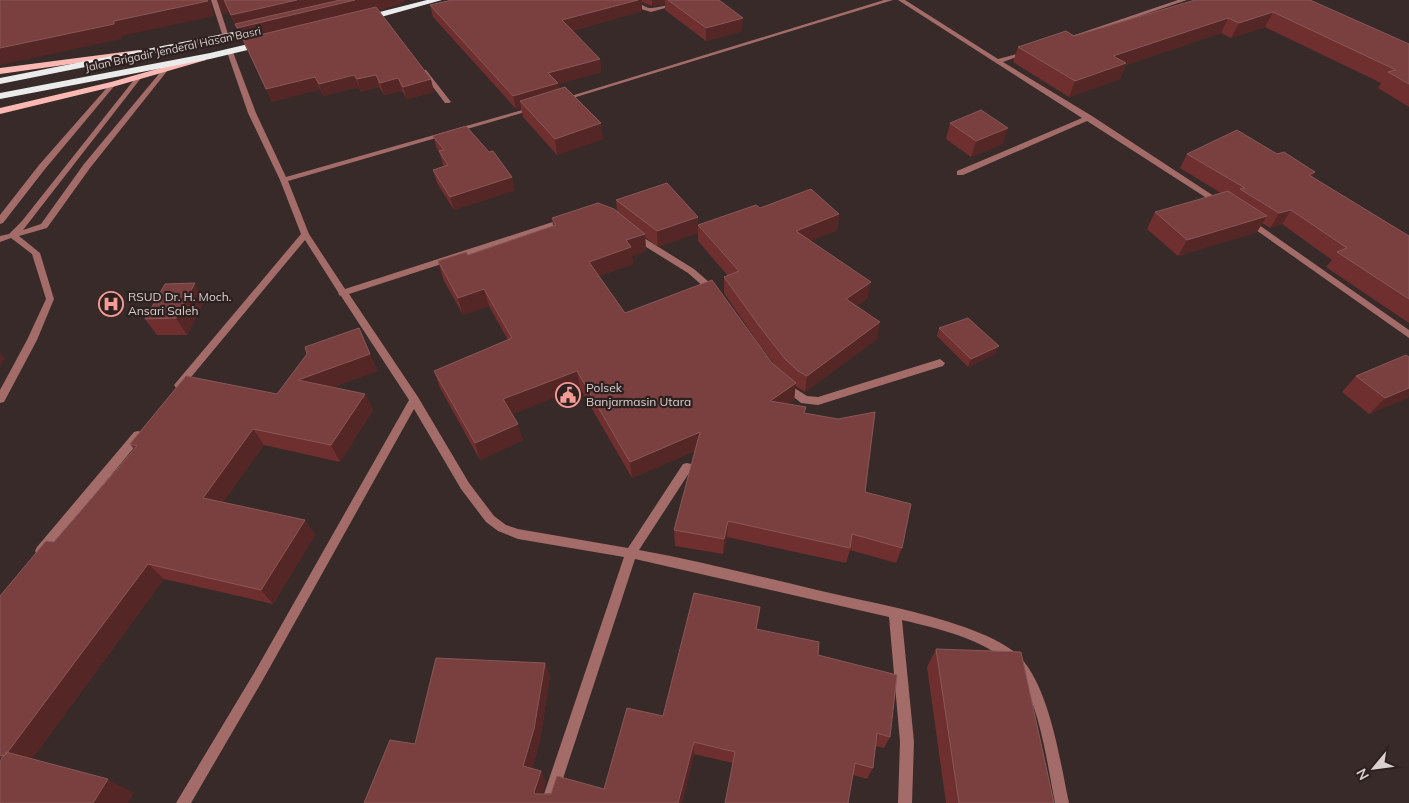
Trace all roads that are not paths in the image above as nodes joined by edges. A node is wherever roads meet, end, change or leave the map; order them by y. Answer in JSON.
{"nodes":[{"id":1,"x":214,"y":0,"type":"edge"},
{"id":2,"x":438,"y":0,"type":"edge"},
{"id":3,"x":633,"y":0,"type":"edge"},
{"id":4,"x":690,"y":0,"type":"edge"},
{"id":5,"x":890,"y":0,"type":"edge"},
{"id":6,"x":901,"y":0,"type":"edge"},
{"id":7,"x":1184,"y":0,"type":"edge"},
{"id":8,"x":353,"y":21,"type":"edge"},
{"id":9,"x":265,"y":28,"type":"edge"},
{"id":10,"x":226,"y":37,"type":"junction"},
{"id":11,"x":277,"y":40,"type":"edge"},
{"id":12,"x":208,"y":41,"type":"junction"},
{"id":13,"x":1054,"y":43,"type":"edge"},
{"id":14,"x":1036,"y":49,"type":"edge"},
{"id":15,"x":230,"y":52,"type":"junction"},
{"id":16,"x":210,"y":56,"type":"junction"},
{"id":17,"x":999,"y":61,"type":"junction"},
{"id":18,"x":420,"y":66,"type":"edge"},
{"id":19,"x":165,"y":70,"type":"junction"},
{"id":20,"x":0,"y":71,"type":"edge"},
{"id":21,"x":139,"y":77,"type":"junction"},
{"id":22,"x":0,"y":81,"type":"edge"},
{"id":23,"x":112,"y":84,"type":"junction"},
{"id":24,"x":0,"y":96,"type":"edge"},
{"id":25,"x":447,"y":102,"type":"dead end"},
{"id":26,"x":553,"y":103,"type":"edge"},
{"id":27,"x":544,"y":106,"type":"edge"},
{"id":28,"x":0,"y":111,"type":"edge"},
{"id":29,"x":1089,"y":118,"type":"junction"},
{"id":30,"x":960,"y":173,"type":"dead end"},
{"id":31,"x":284,"y":180,"type":"junction"},
{"id":32,"x":1227,"y":207,"type":"edge"},
{"id":33,"x":1243,"y":217,"type":"edge"},
{"id":34,"x":571,"y":219,"type":"edge"},
{"id":35,"x":0,"y":221,"type":"edge"},
{"id":36,"x":630,"y":231,"type":"edge"},
{"id":37,"x":305,"y":234,"type":"junction"},
{"id":38,"x":12,"y":235,"type":"junction"},
{"id":39,"x":0,"y":239,"type":"edge"},
{"id":40,"x":342,"y":293,"type":"junction"},
{"id":41,"x":725,"y":303,"type":"edge"},
{"id":42,"x":1409,"y":335,"type":"edge"},
{"id":43,"x":940,"y":363,"type":"dead end"},
{"id":44,"x":776,"y":376,"type":"edge"},
{"id":45,"x":171,"y":394,"type":"edge"},
{"id":46,"x":0,"y":399,"type":"edge"},
{"id":47,"x":414,"y":400,"type":"junction"},
{"id":48,"x":146,"y":425,"type":"edge"},
{"id":49,"x":687,"y":467,"type":"dead end"},
{"id":50,"x":631,"y":553,"type":"junction"},
{"id":51,"x":32,"y":562,"type":"edge"},
{"id":52,"x":895,"y":613,"type":"junction"},
{"id":53,"x":183,"y":803,"type":"edge"},
{"id":54,"x":548,"y":803,"type":"edge"},
{"id":55,"x":905,"y":803,"type":"edge"},
{"id":56,"x":1062,"y":803,"type":"edge"}],
"edges":[{"from":1,"to":10,"type":"street"},
{"from":2,"to":8,"type":"highway"},
{"from":3,"to":4,"type":"street"},
{"from":5,"to":26,"type":"street"},
{"from":6,"to":17,"type":"street"},
{"from":7,"to":13,"type":"street"},
{"from":9,"to":10,"type":"highway","name":"Jalan Brigadir Jenderal Hasan Basri"},
{"from":10,"to":12,"type":"highway","name":"Jalan Brigadir Jenderal Hasan Basri"},
{"from":11,"to":15,"type":"highway","name":"Jalan Brigadir Jenderal Hasan Basri"},
{"from":12,"to":20,"type":"main road"},
{"from":12,"to":22,"type":"highway","name":"Jalan Brigadir Jenderal Hasan Basri"},
{"from":14,"to":17,"type":"street"},
{"from":15,"to":16,"type":"highway","name":"Jalan Brigadir Jenderal Hasan Basri"},
{"from":15,"to":31,"type":"street"},
{"from":16,"to":19,"type":"main road"},
{"from":16,"to":24,"type":"highway","name":"Jalan Brigadir Jenderal Hasan Basri"},
{"from":17,"to":29,"type":"street"},
{"from":18,"to":25,"type":"street"},
{"from":19,"to":21,"type":"main road"},
{"from":19,"to":38,"type":"street"},
{"from":21,"to":23,"type":"main road"},
{"from":21,"to":38,"type":"street"},
{"from":23,"to":28,"type":"main road"},
{"from":23,"to":35,"type":"street"},
{"from":27,"to":31,"type":"street"},
{"from":29,"to":30,"type":"street"},
{"from":29,"to":32,"type":"street"},
{"from":31,"to":37,"type":"street"},
{"from":33,"to":42,"type":"street"},
{"from":34,"to":40,"type":"street"},
{"from":36,"to":41,"type":"street"},
{"from":37,"to":40,"type":"street"},
{"from":37,"to":45,"type":"street"},
{"from":38,"to":39,"type":"street"},
{"from":38,"to":46,"type":"street"},
{"from":40,"to":47,"type":"street"},
{"from":43,"to":44,"type":"street"},
{"from":47,"to":50,"type":"street"},
{"from":47,"to":53,"type":"street"},
{"from":48,"to":51,"type":"street"},
{"from":49,"to":50,"type":"street"},
{"from":50,"to":52,"type":"street"},
{"from":50,"to":54,"type":"street"},
{"from":52,"to":55,"type":"street"},
{"from":52,"to":56,"type":"street"}]}
